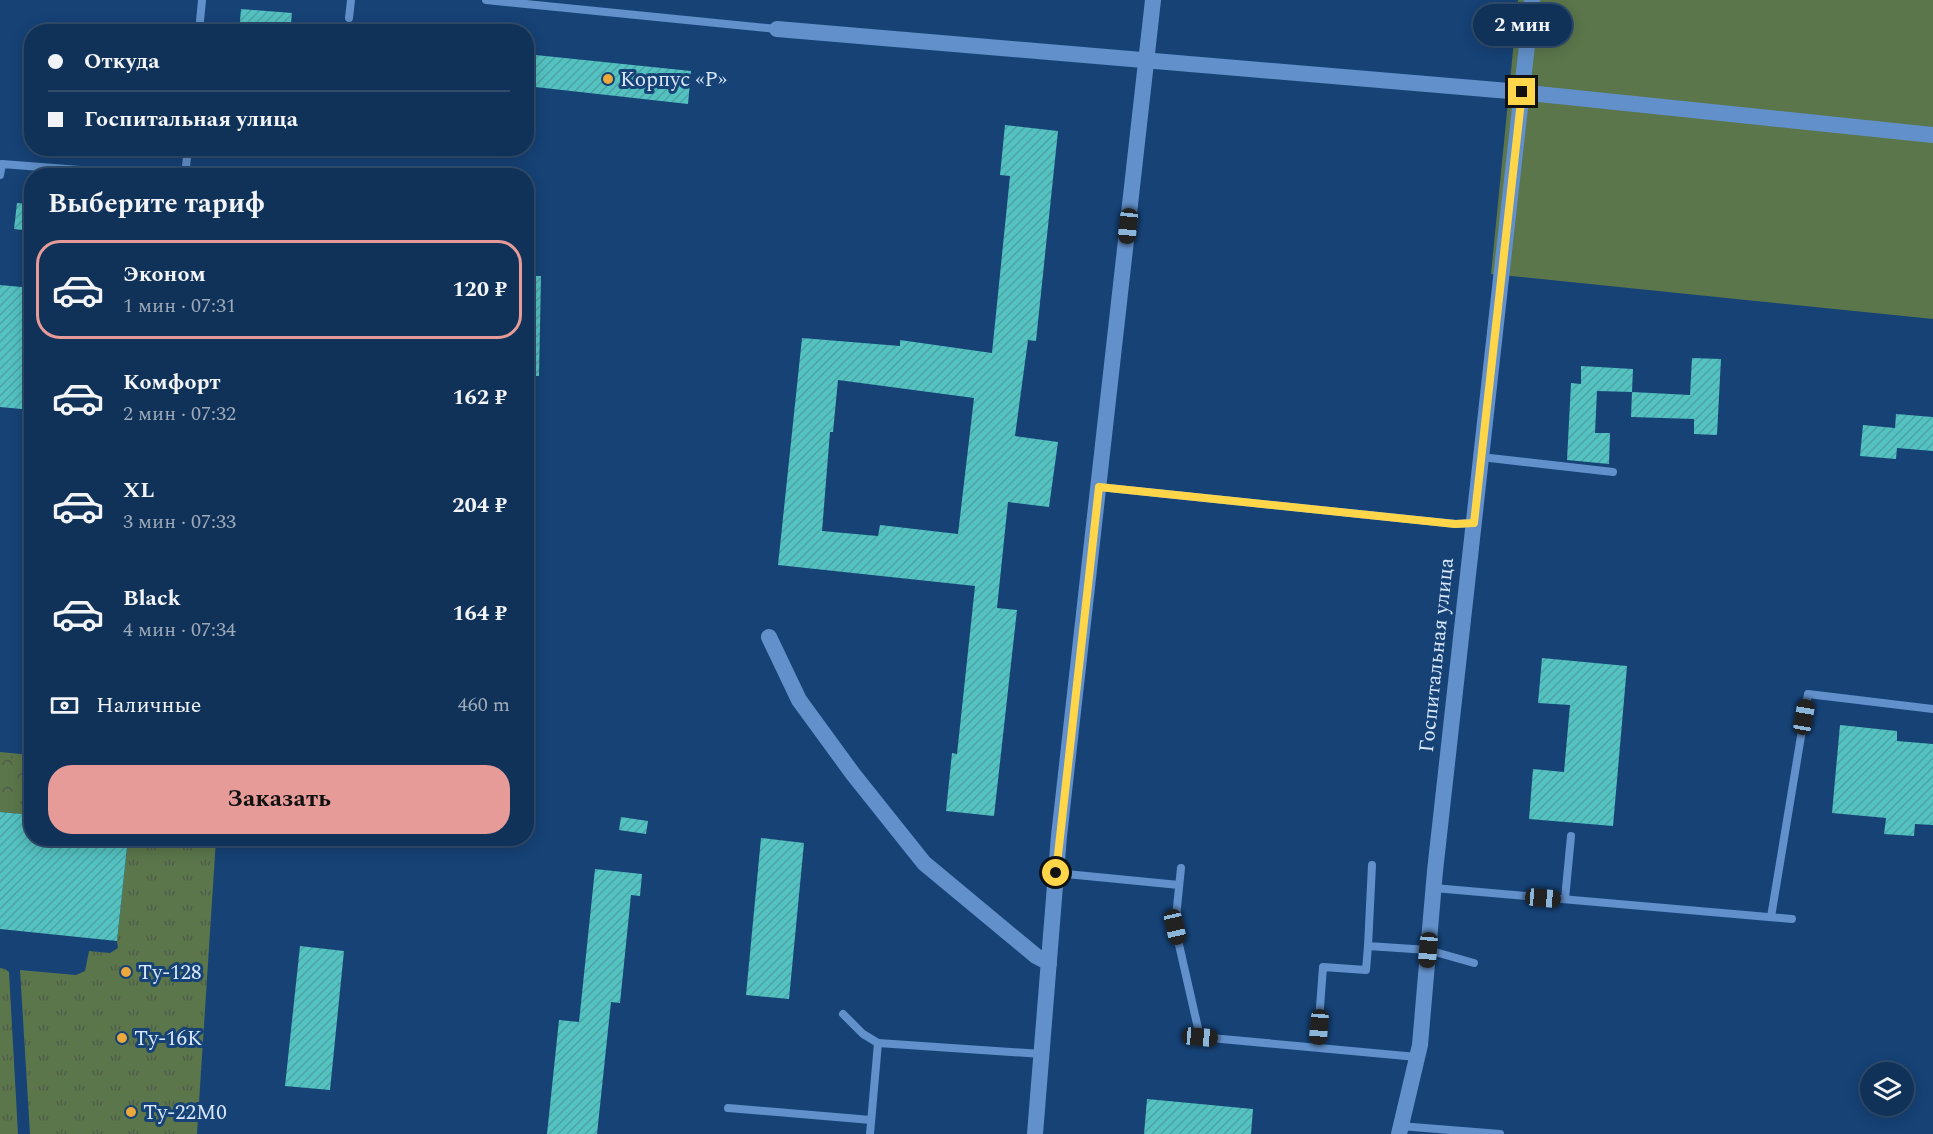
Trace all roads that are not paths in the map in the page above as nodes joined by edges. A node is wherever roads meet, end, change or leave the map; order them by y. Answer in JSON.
{"nodes":[{"id":1,"x":202,"y":0,"type":"edge"},
{"id":2,"x":351,"y":0,"type":"edge"},
{"id":3,"x":486,"y":0,"type":"edge"},
{"id":4,"x":1153,"y":0,"type":"edge"},
{"id":5,"x":1532,"y":0,"type":"edge"},
{"id":6,"x":349,"y":18,"type":"dead end"},
{"id":7,"x":200,"y":24,"type":"edge"},
{"id":8,"x":777,"y":29,"type":"joint"},
{"id":9,"x":1147,"y":60,"type":"junction"},
{"id":10,"x":1515,"y":91,"type":"junction"},
{"id":11,"x":1933,"y":135,"type":"edge"},
{"id":12,"x":54,"y":168,"type":"edge"},
{"id":13,"x":0,"y":175,"type":"edge"},
{"id":14,"x":1481,"y":457,"type":"junction"},
{"id":15,"x":1613,"y":472,"type":"dead end"},
{"id":16,"x":1099,"y":487,"type":"junction"},
{"id":17,"x":1474,"y":523,"type":"junction"},
{"id":18,"x":769,"y":637,"type":"dead end"},
{"id":19,"x":1933,"y":709,"type":"edge"},
{"id":20,"x":1571,"y":836,"type":"dead end"},
{"id":21,"x":1372,"y":865,"type":"dead end"},
{"id":22,"x":1181,"y":868,"type":"dead end"},
{"id":23,"x":1056,"y":873,"type":"junction"},
{"id":24,"x":1179,"y":885,"type":"junction"},
{"id":25,"x":1434,"y":888,"type":"junction"},
{"id":26,"x":1565,"y":900,"type":"junction"},
{"id":27,"x":1771,"y":917,"type":"junction"},
{"id":28,"x":1792,"y":919,"type":"dead end"},
{"id":29,"x":1368,"y":946,"type":"junction"},
{"id":30,"x":1428,"y":950,"type":"junction"},
{"id":31,"x":1049,"y":963,"type":"junction"},
{"id":32,"x":1474,"y":963,"type":"dead end"},
{"id":33,"x":843,"y":1014,"type":"dead end"},
{"id":34,"x":878,"y":1043,"type":"junction"},
{"id":35,"x":1317,"y":1047,"type":"junction"},
{"id":36,"x":1042,"y":1054,"type":"junction"},
{"id":37,"x":1417,"y":1056,"type":"junction"},
{"id":38,"x":728,"y":1108,"type":"dead end"},
{"id":39,"x":871,"y":1120,"type":"junction"},
{"id":40,"x":1399,"y":1130,"type":"edge"},
{"id":41,"x":870,"y":1134,"type":"edge"},
{"id":42,"x":1035,"y":1134,"type":"edge"},
{"id":43,"x":1500,"y":1134,"type":"edge"}],
"edges":[{"from":1,"to":7,"type":"lane"},
{"from":2,"to":6,"type":"lane"},
{"from":3,"to":8,"type":"lane"},
{"from":4,"to":9,"type":"street"},
{"from":5,"to":10,"type":"street","name":"Госпитальная улица"},
{"from":8,"to":9,"type":"street"},
{"from":9,"to":10,"type":"street"},
{"from":9,"to":16,"type":"street"},
{"from":10,"to":11,"type":"street"},
{"from":10,"to":14,"type":"street","name":"Госпитальная улица"},
{"from":12,"to":13,"type":"lane"},
{"from":14,"to":15,"type":"lane"},
{"from":14,"to":17,"type":"street","name":"Госпитальная улица"},
{"from":16,"to":17,"type":"lane"},
{"from":16,"to":23,"type":"street"},
{"from":17,"to":25,"type":"street","name":"Госпитальная улица"},
{"from":18,"to":31,"type":"street"},
{"from":19,"to":27,"type":"lane"},
{"from":20,"to":26,"type":"lane"},
{"from":21,"to":29,"type":"lane"},
{"from":22,"to":24,"type":"lane"},
{"from":23,"to":24,"type":"lane"},
{"from":23,"to":31,"type":"street"},
{"from":24,"to":35,"type":"lane"},
{"from":25,"to":26,"type":"lane"},
{"from":25,"to":30,"type":"street","name":"Госпитальная улица"},
{"from":26,"to":27,"type":"lane"},
{"from":27,"to":28,"type":"lane"},
{"from":29,"to":30,"type":"lane"},
{"from":29,"to":35,"type":"lane"},
{"from":30,"to":32,"type":"lane"},
{"from":30,"to":37,"type":"street","name":"Госпитальная улица"},
{"from":31,"to":36,"type":"street"},
{"from":33,"to":34,"type":"lane"},
{"from":34,"to":36,"type":"lane"},
{"from":34,"to":39,"type":"lane"},
{"from":35,"to":37,"type":"lane"},
{"from":36,"to":42,"type":"street"},
{"from":37,"to":40,"type":"street","name":"Госпитальная улица"},
{"from":38,"to":39,"type":"lane"},
{"from":39,"to":41,"type":"lane"},
{"from":40,"to":43,"type":"lane"}]}
